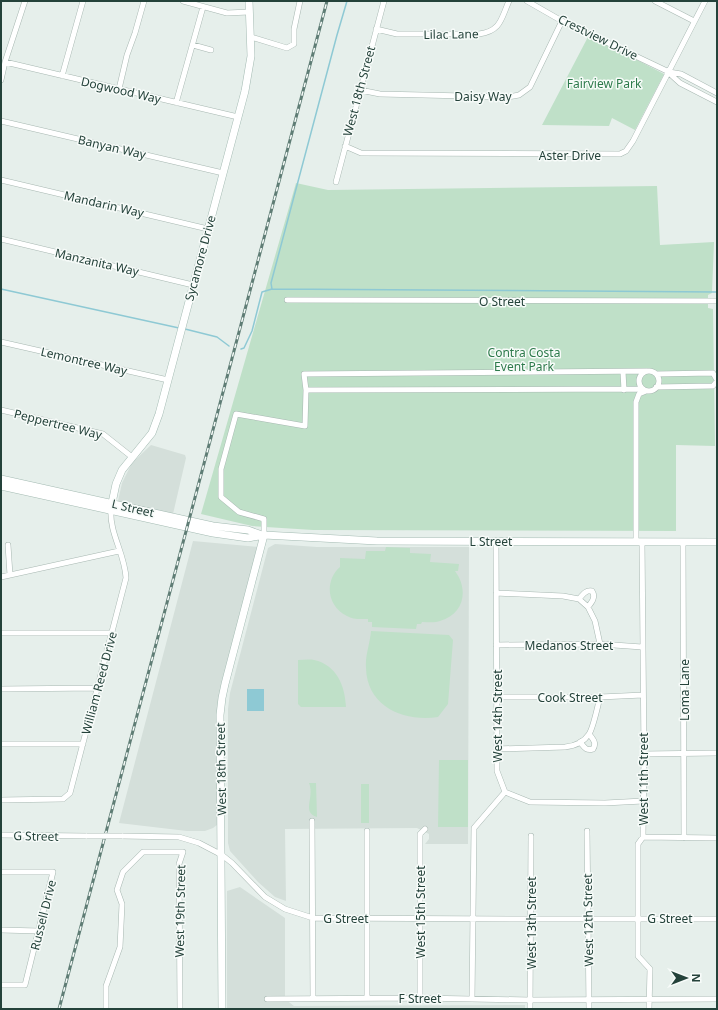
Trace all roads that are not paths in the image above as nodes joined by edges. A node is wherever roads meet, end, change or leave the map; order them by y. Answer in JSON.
{"nodes":[{"id":1,"x":25,"y":1,"type":"edge"},
{"id":2,"x":84,"y":1,"type":"edge"},
{"id":3,"x":144,"y":1,"type":"edge"},
{"id":4,"x":183,"y":1,"type":"edge"},
{"id":5,"x":248,"y":1,"type":"edge"},
{"id":6,"x":300,"y":1,"type":"edge"},
{"id":7,"x":384,"y":1,"type":"edge"},
{"id":8,"x":509,"y":1,"type":"edge"},
{"id":9,"x":527,"y":1,"type":"edge"},
{"id":10,"x":655,"y":1,"type":"edge"},
{"id":11,"x":705,"y":1,"type":"edge"},
{"id":12,"x":203,"y":7,"type":"junction"},
{"id":13,"x":249,"y":12,"type":"junction"},
{"id":14,"x":562,"y":21,"type":"junction"},
{"id":15,"x":694,"y":21,"type":"junction"},
{"id":16,"x":376,"y":29,"type":"junction"},
{"id":17,"x":251,"y":36,"type":"junction"},
{"id":18,"x":193,"y":45,"type":"junction"},
{"id":19,"x":211,"y":50,"type":"dead end"},
{"id":20,"x":5,"y":62,"type":"junction"},
{"id":21,"x":669,"y":72,"type":"junction"},
{"id":22,"x":62,"y":76,"type":"junction"},
{"id":23,"x":1,"y":80,"type":"edge"},
{"id":24,"x":119,"y":89,"type":"junction"},
{"id":25,"x":360,"y":90,"type":"junction"},
{"id":26,"x":717,"y":93,"type":"edge"},
{"id":27,"x":717,"y":102,"type":"edge"},
{"id":28,"x":176,"y":103,"type":"junction"},
{"id":29,"x":238,"y":117,"type":"junction"},
{"id":30,"x":1,"y":121,"type":"edge"},
{"id":31,"x":345,"y":146,"type":"junction"},
{"id":32,"x":223,"y":173,"type":"junction"},
{"id":33,"x":1,"y":180,"type":"edge"},
{"id":34,"x":336,"y":182,"type":"dead end"},
{"id":35,"x":208,"y":229,"type":"junction"},
{"id":36,"x":1,"y":239,"type":"edge"},
{"id":37,"x":193,"y":285,"type":"junction"},
{"id":38,"x":287,"y":300,"type":"dead end"},
{"id":39,"x":717,"y":302,"type":"edge"},
{"id":40,"x":1,"y":342,"type":"edge"},
{"id":41,"x":647,"y":371,"type":"junction"},
{"id":42,"x":623,"y":372,"type":"junction"},
{"id":43,"x":656,"y":374,"type":"junction"},
{"id":44,"x":168,"y":380,"type":"junction"},
{"id":45,"x":717,"y":380,"type":"edge"},
{"id":46,"x":656,"y":387,"type":"junction"},
{"id":47,"x":306,"y":390,"type":"junction"},
{"id":48,"x":624,"y":390,"type":"junction"},
{"id":49,"x":645,"y":390,"type":"junction"},
{"id":50,"x":1,"y":410,"type":"edge"},
{"id":51,"x":132,"y":457,"type":"junction"},
{"id":52,"x":1,"y":479,"type":"edge"},
{"id":53,"x":1,"y":486,"type":"edge"},
{"id":54,"x":111,"y":507,"type":"junction"},
{"id":55,"x":264,"y":535,"type":"junction"},
{"id":56,"x":496,"y":541,"type":"junction"},
{"id":57,"x":639,"y":542,"type":"junction"},
{"id":58,"x":682,"y":542,"type":"junction"},
{"id":59,"x":717,"y":542,"type":"edge"},
{"id":60,"x":8,"y":545,"type":"dead end"},
{"id":61,"x":119,"y":550,"type":"junction"},
{"id":62,"x":10,"y":575,"type":"junction"},
{"id":63,"x":1,"y":576,"type":"edge"},
{"id":64,"x":496,"y":593,"type":"junction"},
{"id":65,"x":579,"y":599,"type":"junction"},
{"id":66,"x":588,"y":607,"type":"junction"},
{"id":67,"x":1,"y":633,"type":"edge"},
{"id":68,"x":112,"y":633,"type":"junction"},
{"id":69,"x":600,"y":644,"type":"junction"},
{"id":70,"x":496,"y":645,"type":"junction"},
{"id":71,"x":642,"y":647,"type":"junction"},
{"id":72,"x":98,"y":688,"type":"junction"},
{"id":73,"x":1,"y":689,"type":"edge"},
{"id":74,"x":643,"y":695,"type":"junction"},
{"id":75,"x":497,"y":696,"type":"junction"},
{"id":76,"x":600,"y":697,"type":"junction"},
{"id":77,"x":589,"y":734,"type":"junction"},
{"id":78,"x":580,"y":742,"type":"junction"},
{"id":79,"x":1,"y":744,"type":"edge"},
{"id":80,"x":83,"y":744,"type":"junction"},
{"id":81,"x":497,"y":749,"type":"junction"},
{"id":82,"x":684,"y":753,"type":"junction"},
{"id":83,"x":717,"y":753,"type":"edge"},
{"id":84,"x":644,"y":754,"type":"junction"},
{"id":85,"x":506,"y":792,"type":"junction"},
{"id":86,"x":1,"y":800,"type":"edge"},
{"id":87,"x":643,"y":801,"type":"junction"},
{"id":88,"x":312,"y":821,"type":"dead end"},
{"id":89,"x":425,"y":828,"type":"dead end"},
{"id":90,"x":367,"y":831,"type":"dead end"},
{"id":91,"x":587,"y":831,"type":"dead end"},
{"id":92,"x":1,"y":835,"type":"edge"},
{"id":93,"x":531,"y":836,"type":"dead end"},
{"id":94,"x":643,"y":837,"type":"junction"},
{"id":95,"x":684,"y":838,"type":"junction"},
{"id":96,"x":717,"y":838,"type":"edge"},
{"id":97,"x":222,"y":855,"type":"junction"},
{"id":98,"x":1,"y":872,"type":"edge"},
{"id":99,"x":313,"y":918,"type":"junction"},
{"id":100,"x":367,"y":918,"type":"junction"},
{"id":101,"x":420,"y":918,"type":"junction"},
{"id":102,"x":473,"y":918,"type":"junction"},
{"id":103,"x":638,"y":918,"type":"junction"},
{"id":104,"x":717,"y":918,"type":"edge"},
{"id":105,"x":531,"y":920,"type":"junction"},
{"id":106,"x":588,"y":920,"type":"junction"},
{"id":107,"x":1,"y":930,"type":"edge"},
{"id":108,"x":39,"y":931,"type":"junction"},
{"id":109,"x":1,"y":985,"type":"edge"},
{"id":110,"x":313,"y":998,"type":"junction"},
{"id":111,"x":367,"y":998,"type":"junction"},
{"id":112,"x":420,"y":998,"type":"junction"},
{"id":113,"x":267,"y":999,"type":"dead end"},
{"id":114,"x":472,"y":999,"type":"junction"},
{"id":115,"x":589,"y":999,"type":"junction"},
{"id":116,"x":649,"y":999,"type":"junction"},
{"id":117,"x":717,"y":999,"type":"edge"},
{"id":118,"x":530,"y":1000,"type":"junction"},
{"id":119,"x":106,"y":1009,"type":"edge"},
{"id":120,"x":180,"y":1009,"type":"edge"},
{"id":121,"x":222,"y":1009,"type":"edge"},
{"id":122,"x":530,"y":1009,"type":"edge"},
{"id":123,"x":589,"y":1009,"type":"edge"},
{"id":124,"x":648,"y":1009,"type":"edge"}],
"edges":[{"from":1,"to":20,"type":"street"},
{"from":2,"to":22,"type":"street"},
{"from":3,"to":24,"type":"street"},
{"from":4,"to":12,"type":"street"},
{"from":5,"to":13,"type":"street","name":"Sycamore Drive"},
{"from":6,"to":17,"type":"street"},
{"from":7,"to":16,"type":"street","name":"West 18th Street"},
{"from":8,"to":16,"type":"street","name":"Lilac Lane"},
{"from":9,"to":14,"type":"street","name":"Crestview Drive"},
{"from":10,"to":15,"type":"street"},
{"from":11,"to":15,"type":"street","name":"Aster Drive"},
{"from":12,"to":13,"type":"street"},
{"from":12,"to":18,"type":"street"},
{"from":13,"to":17,"type":"street","name":"Sycamore Drive"},
{"from":14,"to":21,"type":"street","name":"Crestview Drive"},
{"from":14,"to":25,"type":"street","name":"Daisy Way"},
{"from":15,"to":21,"type":"street","name":"Aster Drive"},
{"from":16,"to":25,"type":"street","name":"West 18th Street"},
{"from":17,"to":29,"type":"street","name":"Sycamore Drive"},
{"from":18,"to":19,"type":"street"},
{"from":18,"to":28,"type":"street"},
{"from":20,"to":22,"type":"street","name":"Dogwood Way"},
{"from":20,"to":23,"type":"street"},
{"from":21,"to":26,"type":"street","name":"Crestview Drive"},
{"from":21,"to":27,"type":"street","name":"Crestview Drive"},
{"from":21,"to":31,"type":"street","name":"Aster Drive"},
{"from":22,"to":24,"type":"street","name":"Dogwood Way"},
{"from":24,"to":28,"type":"street","name":"Dogwood Way"},
{"from":25,"to":31,"type":"street","name":"West 18th Street"},
{"from":28,"to":29,"type":"street","name":"Dogwood Way"},
{"from":29,"to":32,"type":"street","name":"Sycamore Drive"},
{"from":30,"to":32,"type":"street","name":"Banyan Way"},
{"from":31,"to":34,"type":"street","name":"West 18th Street"},
{"from":32,"to":35,"type":"street","name":"Sycamore Drive"},
{"from":33,"to":35,"type":"street","name":"Mandarin Way"},
{"from":35,"to":37,"type":"street","name":"Sycamore Drive"},
{"from":36,"to":37,"type":"street","name":"Manzanita Way"},
{"from":37,"to":44,"type":"street","name":"Sycamore Drive"},
{"from":38,"to":39,"type":"street","name":"O Street"},
{"from":40,"to":44,"type":"street","name":"Lemontree Way"},
{"from":41,"to":42,"type":"street"},
{"from":41,"to":43,"type":"street"},
{"from":41,"to":49,"type":"street"},
{"from":42,"to":47,"type":"street"},
{"from":42,"to":48,"type":"street"},
{"from":43,"to":45,"type":"street"},
{"from":43,"to":46,"type":"street"},
{"from":44,"to":51,"type":"street","name":"Sycamore Drive"},
{"from":45,"to":46,"type":"street"},
{"from":46,"to":49,"type":"street"},
{"from":47,"to":48,"type":"street"},
{"from":47,"to":55,"type":"street"},
{"from":48,"to":49,"type":"street"},
{"from":49,"to":57,"type":"street","name":"West 11th Street"},
{"from":50,"to":51,"type":"street","name":"Peppertree Way"},
{"from":51,"to":54,"type":"street","name":"Sycamore Drive"},
{"from":52,"to":54,"type":"street","name":"L Street"},
{"from":53,"to":54,"type":"street","name":"L Street"},
{"from":54,"to":55,"type":"street","name":"L Street"},
{"from":54,"to":61,"type":"street","name":"William Reed Drive"},
{"from":55,"to":56,"type":"street","name":"L Street"},
{"from":55,"to":97,"type":"street","name":"West 18th Street"},
{"from":56,"to":57,"type":"street","name":"L Street"},
{"from":56,"to":64,"type":"street","name":"West 14th Street"},
{"from":57,"to":58,"type":"street","name":"L Street"},
{"from":57,"to":71,"type":"street","name":"West 11th Street"},
{"from":58,"to":59,"type":"street","name":"L Street"},
{"from":58,"to":82,"type":"street","name":"Loma Lane"},
{"from":60,"to":62,"type":"street"},
{"from":61,"to":62,"type":"street"},
{"from":61,"to":68,"type":"street","name":"William Reed Drive"},
{"from":62,"to":63,"type":"street"},
{"from":64,"to":65,"type":"street"},
{"from":64,"to":70,"type":"street","name":"West 14th Street"},
{"from":65,"to":66,"type":"street"},
{"from":65,"to":66,"type":"street"},
{"from":66,"to":69,"type":"street"},
{"from":67,"to":68,"type":"street"},
{"from":68,"to":72,"type":"street","name":"William Reed Drive"},
{"from":69,"to":70,"type":"street","name":"Medanos Street"},
{"from":69,"to":71,"type":"street","name":"Medanos Street"},
{"from":70,"to":75,"type":"street","name":"West 14th Street"},
{"from":71,"to":74,"type":"street","name":"West 11th Street"},
{"from":72,"to":73,"type":"street"},
{"from":72,"to":80,"type":"street","name":"William Reed Drive"},
{"from":74,"to":76,"type":"street","name":"Cook Street"},
{"from":74,"to":84,"type":"street","name":"West 11th Street"},
{"from":75,"to":76,"type":"street","name":"Cook Street"},
{"from":75,"to":81,"type":"street","name":"West 14th Street"},
{"from":76,"to":77,"type":"street"},
{"from":77,"to":78,"type":"street"},
{"from":77,"to":78,"type":"street"},
{"from":78,"to":81,"type":"street"},
{"from":79,"to":80,"type":"street"},
{"from":80,"to":86,"type":"street","name":"William Reed Drive"},
{"from":81,"to":85,"type":"street","name":"West 14th Street"},
{"from":82,"to":83,"type":"street"},
{"from":82,"to":84,"type":"street"},
{"from":82,"to":95,"type":"street","name":"Loma Lane"},
{"from":84,"to":87,"type":"street","name":"West 11th Street"},
{"from":85,"to":87,"type":"street"},
{"from":85,"to":102,"type":"street"},
{"from":87,"to":94,"type":"street","name":"West 11th Street"},
{"from":88,"to":99,"type":"street"},
{"from":89,"to":101,"type":"street","name":"West 15th Street"},
{"from":90,"to":100,"type":"street"},
{"from":91,"to":106,"type":"street","name":"West 12th Street"},
{"from":92,"to":97,"type":"street","name":"G Street","bridge":true},
{"from":93,"to":105,"type":"street","name":"West 13th Street"},
{"from":94,"to":95,"type":"street"},
{"from":94,"to":103,"type":"street","name":"West 11th Street"},
{"from":95,"to":96,"type":"street"},
{"from":97,"to":99,"type":"street","name":"G Street"},
{"from":97,"to":121,"type":"street","name":"West 18th Street"},
{"from":98,"to":108,"type":"street","name":"Russell Drive"},
{"from":99,"to":100,"type":"street","name":"G Street"},
{"from":99,"to":110,"type":"street"},
{"from":100,"to":101,"type":"street","name":"G Street"},
{"from":100,"to":111,"type":"street"},
{"from":101,"to":102,"type":"street","name":"G Street"},
{"from":101,"to":112,"type":"street","name":"West 15th Street"},
{"from":102,"to":105,"type":"street","name":"G Street"},
{"from":102,"to":114,"type":"street"},
{"from":103,"to":104,"type":"street","name":"G Street"},
{"from":103,"to":106,"type":"street","name":"G Street"},
{"from":103,"to":116,"type":"street","name":"West 11th Street"},
{"from":105,"to":106,"type":"street","name":"G Street"},
{"from":105,"to":118,"type":"street","name":"West 13th Street"},
{"from":106,"to":115,"type":"street","name":"West 12th Street"},
{"from":107,"to":108,"type":"street"},
{"from":108,"to":109,"type":"street","name":"Russell Drive"},
{"from":110,"to":111,"type":"street","name":"F Street"},
{"from":110,"to":113,"type":"street","name":"F Street"},
{"from":111,"to":112,"type":"street","name":"F Street"},
{"from":112,"to":114,"type":"street","name":"F Street"},
{"from":114,"to":118,"type":"street","name":"F Street"},
{"from":115,"to":116,"type":"street","name":"F Street"},
{"from":115,"to":118,"type":"street","name":"F Street"},
{"from":115,"to":123,"type":"street","name":"West 12th Street"},
{"from":116,"to":117,"type":"street","name":"F Street"},
{"from":116,"to":124,"type":"street","name":"West 11th Street"},
{"from":118,"to":122,"type":"street","name":"West 13th Street"},
{"from":119,"to":120,"type":"street","name":"West 19th Street"}]}
